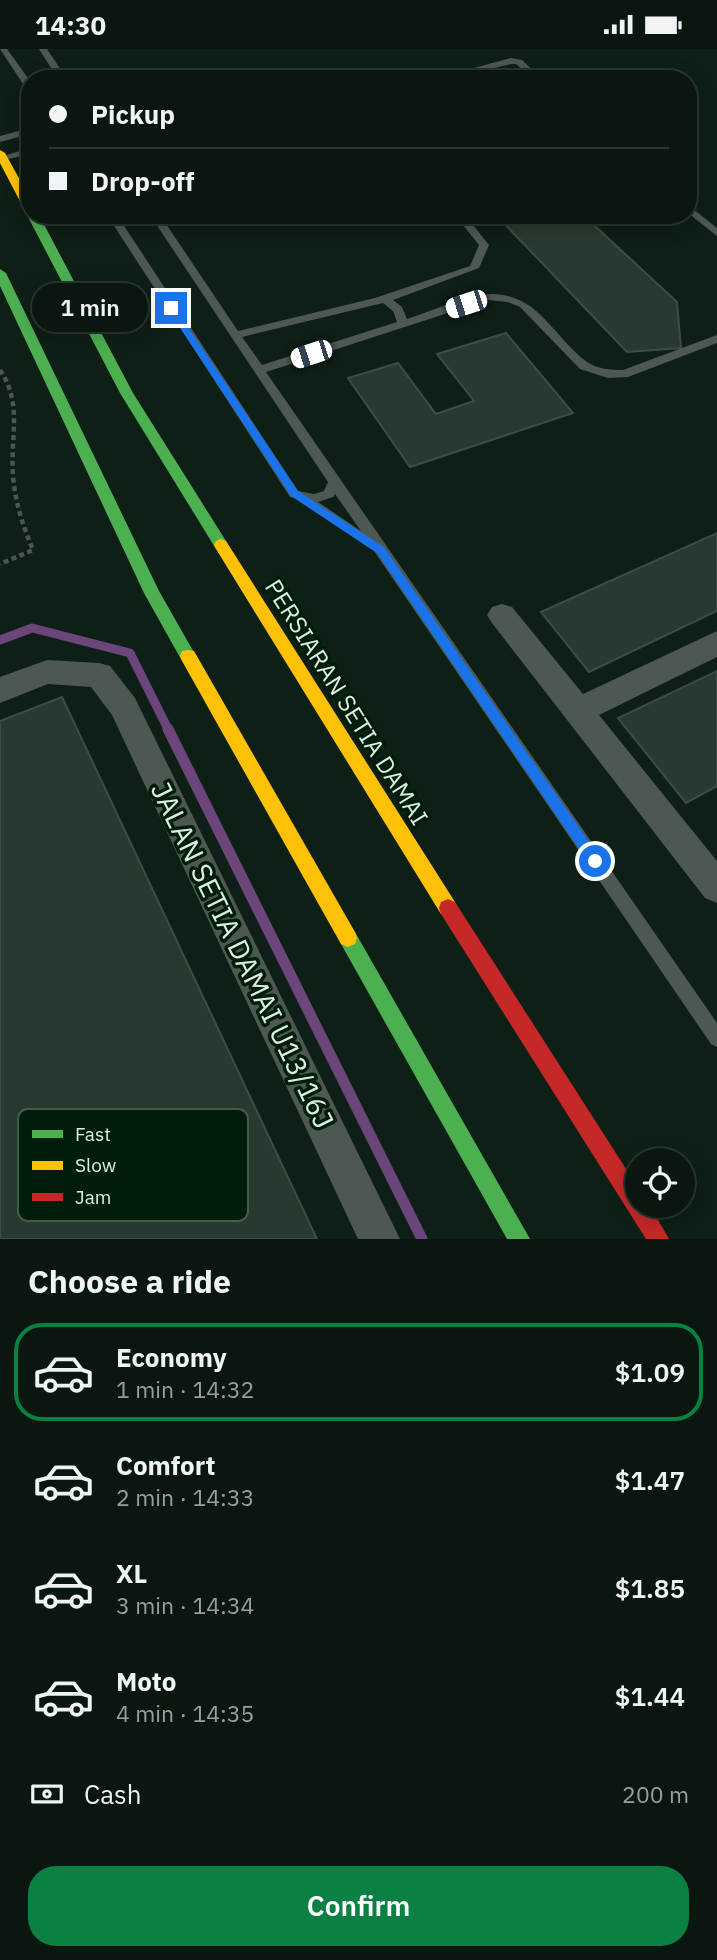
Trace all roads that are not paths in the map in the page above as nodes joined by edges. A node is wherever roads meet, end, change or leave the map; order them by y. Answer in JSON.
{"nodes":[{"id":1,"x":3,"y":49,"type":"edge"},
{"id":2,"x":43,"y":49,"type":"edge"},
{"id":3,"x":57,"y":70,"type":"edge"},
{"id":4,"x":474,"y":70,"type":"edge"},
{"id":5,"x":528,"y":70,"type":"edge"},
{"id":6,"x":21,"y":75,"type":"edge"},
{"id":7,"x":21,"y":138,"type":"edge"},
{"id":8,"x":21,"y":152,"type":"edge"},
{"id":9,"x":1,"y":153,"type":"edge"},
{"id":10,"x":21,"y":192,"type":"edge"},
{"id":11,"x":697,"y":216,"type":"edge"},
{"id":12,"x":38,"y":224,"type":"edge"},
{"id":13,"x":117,"y":224,"type":"edge"},
{"id":14,"x":161,"y":224,"type":"edge"},
{"id":15,"x":467,"y":224,"type":"edge"},
{"id":16,"x":717,"y":233,"type":"edge"},
{"id":17,"x":0,"y":273,"type":"edge"},
{"id":18,"x":385,"y":299,"type":"junction"},
{"id":19,"x":403,"y":324,"type":"junction"},
{"id":20,"x":235,"y":335,"type":"junction"},
{"id":21,"x":717,"y":339,"type":"edge"},
{"id":22,"x":259,"y":370,"type":"junction"},
{"id":23,"x":334,"y":482,"type":"junction"},
{"id":24,"x":294,"y":494,"type":"junction"},
{"id":25,"x":381,"y":550,"type":"junction"},
{"id":26,"x":502,"y":615,"type":"dead end"},
{"id":27,"x":717,"y":643,"type":"edge"},
{"id":28,"x":0,"y":691,"type":"edge"},
{"id":29,"x":577,"y":711,"type":"junction"},
{"id":30,"x":717,"y":887,"type":"edge"},
{"id":31,"x":717,"y":1038,"type":"edge"},
{"id":32,"x":625,"y":1186,"type":"edge"},
{"id":33,"x":645,"y":1218,"type":"edge"},
{"id":34,"x":379,"y":1239,"type":"edge"},
{"id":35,"x":519,"y":1239,"type":"edge"},
{"id":36,"x":658,"y":1239,"type":"edge"}],
"edges":[{"from":1,"to":6,"type":"lane"},
{"from":2,"to":3,"type":"lane"},
{"from":4,"to":5,"type":"lane"},
{"from":7,"to":9,"type":"lane"},
{"from":8,"to":9,"type":"lane"},
{"from":9,"to":10,"type":"street"},
{"from":11,"to":16,"type":"lane"},
{"from":12,"to":32,"type":"street","name":"PERSIARAN SETIA DAMAI"},
{"from":13,"to":24,"type":"lane"},
{"from":14,"to":20,"type":"lane"},
{"from":15,"to":18,"type":"lane"},
{"from":17,"to":35,"type":"street"},
{"from":18,"to":19,"type":"lane"},
{"from":18,"to":20,"type":"lane"},
{"from":19,"to":21,"type":"lane"},
{"from":19,"to":22,"type":"lane"},
{"from":20,"to":22,"type":"lane"},
{"from":22,"to":23,"type":"lane"},
{"from":23,"to":24,"type":"lane"},
{"from":23,"to":25,"type":"lane"},
{"from":24,"to":25,"type":"lane"},
{"from":25,"to":31,"type":"lane"},
{"from":26,"to":29,"type":"street"},
{"from":27,"to":29,"type":"street"},
{"from":28,"to":34,"type":"street","name":"JALAN SETIA DAMAI U13/16J"},
{"from":29,"to":30,"type":"street"},
{"from":33,"to":36,"type":"street","name":"PERSIARAN SETIA DAMAI"}]}
